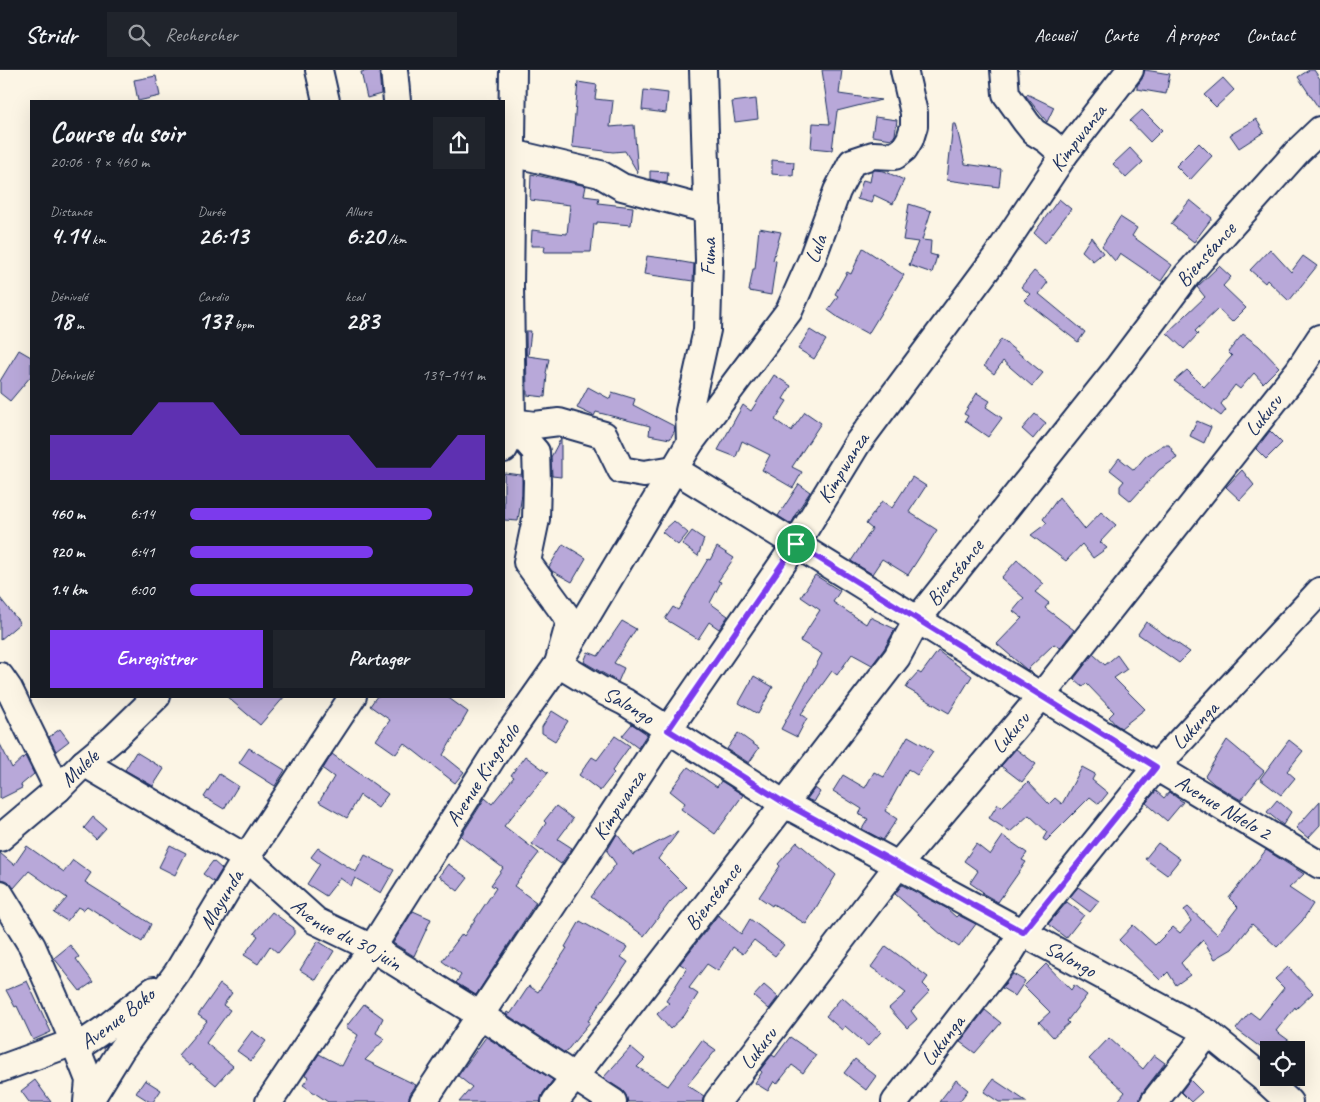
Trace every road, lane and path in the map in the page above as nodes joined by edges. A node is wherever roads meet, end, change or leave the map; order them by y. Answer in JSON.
{"nodes":[{"id":1,"x":319,"y":70,"type":"edge"},
{"id":2,"x":394,"y":70,"type":"edge"},
{"id":3,"x":513,"y":70,"type":"edge"},
{"id":4,"x":703,"y":70,"type":"edge"},
{"id":5,"x":904,"y":70,"type":"edge"},
{"id":6,"x":1004,"y":70,"type":"edge"},
{"id":7,"x":1130,"y":70,"type":"edge"},
{"id":8,"x":326,"y":100,"type":"edge"},
{"id":9,"x":397,"y":100,"type":"edge"},
{"id":10,"x":1320,"y":130,"type":"edge"},
{"id":11,"x":512,"y":153,"type":"junction"},
{"id":12,"x":1064,"y":155,"type":"junction"},
{"id":13,"x":708,"y":210,"type":"junction"},
{"id":14,"x":1320,"y":338,"type":"edge"},
{"id":15,"x":510,"y":433,"type":"edge"},
{"id":16,"x":690,"y":443,"type":"junction"},
{"id":17,"x":674,"y":469,"type":"junction"},
{"id":18,"x":796,"y":544,"type":"junction"},
{"id":19,"x":1320,"y":591,"type":"edge"},
{"id":20,"x":917,"y":620,"type":"junction"},
{"id":21,"x":558,"y":664,"type":"junction"},
{"id":22,"x":0,"y":676,"type":"edge"},
{"id":23,"x":1042,"y":695,"type":"junction"},
{"id":24,"x":155,"y":698,"type":"edge"},
{"id":25,"x":352,"y":698,"type":"edge"},
{"id":26,"x":668,"y":730,"type":"junction"},
{"id":27,"x":84,"y":763,"type":"junction"},
{"id":28,"x":1156,"y":767,"type":"junction"},
{"id":29,"x":58,"y":789,"type":"junction"},
{"id":30,"x":783,"y":802,"type":"junction"},
{"id":31,"x":0,"y":838,"type":"edge"},
{"id":32,"x":246,"y":858,"type":"junction"},
{"id":33,"x":899,"y":864,"type":"junction"},
{"id":34,"x":1320,"y":864,"type":"edge"},
{"id":35,"x":0,"y":894,"type":"edge"},
{"id":36,"x":1023,"y":932,"type":"junction"},
{"id":37,"x":372,"y":948,"type":"junction"},
{"id":38,"x":177,"y":973,"type":"junction"},
{"id":39,"x":480,"y":1015,"type":"junction"},
{"id":40,"x":1208,"y":1032,"type":"junction"},
{"id":41,"x":74,"y":1042,"type":"junction"},
{"id":42,"x":0,"y":1069,"type":"edge"},
{"id":43,"x":574,"y":1077,"type":"junction"},
{"id":44,"x":88,"y":1102,"type":"edge"},
{"id":45,"x":269,"y":1102,"type":"edge"},
{"id":46,"x":423,"y":1102,"type":"edge"},
{"id":47,"x":555,"y":1102,"type":"edge"},
{"id":48,"x":614,"y":1102,"type":"edge"},
{"id":49,"x":717,"y":1102,"type":"edge"},
{"id":50,"x":895,"y":1102,"type":"edge"},
{"id":51,"x":1154,"y":1102,"type":"edge"},
{"id":52,"x":1289,"y":1102,"type":"edge"}],
"edges":[{"from":1,"to":8,"type":"street"},
{"from":2,"to":9,"type":"street"},
{"from":3,"to":11,"type":"street"},
{"from":4,"to":13,"type":"street","name":"Fuma"},
{"from":5,"to":16,"type":"street","name":"Lula"},
{"from":6,"to":12,"type":"street"},
{"from":7,"to":12,"type":"street","name":"Kimpwanza"},
{"from":10,"to":20,"type":"street","name":"Bienséance"},
{"from":11,"to":13,"type":"street"},
{"from":11,"to":15,"type":"street"},
{"from":12,"to":18,"type":"street","name":"Kimpwanza"},
{"from":13,"to":16,"type":"street","name":"Fuma"},
{"from":14,"to":23,"type":"street","name":"Lukusu"},
{"from":15,"to":17,"type":"street"},
{"from":15,"to":21,"type":"street"},
{"from":16,"to":17,"type":"street","name":"Avenue Kingotolo"},
{"from":17,"to":18,"type":"street","name":"Avenue Ndelo 2"},
{"from":17,"to":21,"type":"street","name":"Avenue Kingotolo"},
{"from":18,"to":20,"type":"street","name":"Avenue Ndelo 2"},
{"from":18,"to":26,"type":"street","name":"Kimpwanza"},
{"from":19,"to":28,"type":"street","name":"Lukunga"},
{"from":20,"to":23,"type":"street","name":"Avenue Ndelo 2"},
{"from":20,"to":30,"type":"street","name":"Bienséance"},
{"from":21,"to":26,"type":"street","name":"Salongo"},
{"from":21,"to":37,"type":"street","name":"Avenue Kingotolo"},
{"from":22,"to":29,"type":"street"},
{"from":23,"to":28,"type":"street","name":"Avenue Ndelo 2"},
{"from":23,"to":33,"type":"street","name":"Lukusu"},
{"from":24,"to":27,"type":"street","name":"Mulele"},
{"from":25,"to":32,"type":"street","name":"Mayunda"},
{"from":26,"to":30,"type":"street","name":"Salongo"},
{"from":26,"to":39,"type":"street","name":"Kimpwanza"},
{"from":27,"to":29,"type":"street","name":"Mulele"},
{"from":27,"to":32,"type":"street","name":"Avenue du 30 juin"},
{"from":28,"to":34,"type":"street","name":"Avenue Ndelo 2"},
{"from":28,"to":36,"type":"street","name":"Lukunga"},
{"from":29,"to":31,"type":"street","name":"Mulele"},
{"from":30,"to":33,"type":"street","name":"Salongo"},
{"from":30,"to":43,"type":"street","name":"Bienséance"},
{"from":32,"to":37,"type":"street","name":"Avenue du 30 juin"},
{"from":32,"to":38,"type":"street","name":"Mayunda"},
{"from":33,"to":36,"type":"street","name":"Salongo"},
{"from":33,"to":49,"type":"street","name":"Lukusu"},
{"from":35,"to":41,"type":"street"},
{"from":36,"to":40,"type":"street","name":"Salongo"},
{"from":36,"to":50,"type":"street","name":"Lukunga"},
{"from":37,"to":39,"type":"street","name":"Avenue du 30 juin"},
{"from":37,"to":45,"type":"street","name":"Avenue Kingotolo"},
{"from":38,"to":41,"type":"street","name":"Avenue Boko"},
{"from":38,"to":44,"type":"street","name":"Mayunda"},
{"from":39,"to":43,"type":"street","name":"Avenue du 30 juin"},
{"from":39,"to":46,"type":"street","name":"Kimpwanza"},
{"from":40,"to":51,"type":"street"},
{"from":40,"to":52,"type":"street","name":"Salongo"},
{"from":41,"to":42,"type":"street","name":"Avenue Boko"},
{"from":41,"to":44,"type":"street"},
{"from":43,"to":47,"type":"street","name":"Bienséance"},
{"from":43,"to":48,"type":"street","name":"Avenue du 30 juin"}]}
